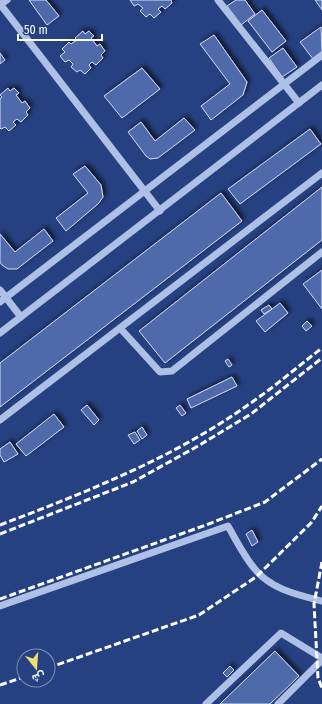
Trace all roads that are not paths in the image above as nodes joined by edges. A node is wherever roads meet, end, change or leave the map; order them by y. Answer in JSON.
{"nodes":[{"id":1,"x":7,"y":0,"type":"edge"},
{"id":2,"x":218,"y":0,"type":"edge"},
{"id":3,"x":0,"y":5,"type":"edge"},
{"id":4,"x":322,"y":55,"type":"edge"},
{"id":5,"x":284,"y":84,"type":"junction"},
{"id":6,"x":322,"y":85,"type":"edge"},
{"id":7,"x":298,"y":103,"type":"junction"},
{"id":8,"x":322,"y":173,"type":"edge"},
{"id":9,"x":145,"y":191,"type":"junction"},
{"id":10,"x":160,"y":210,"type":"junction"},
{"id":11,"x":322,"y":252,"type":"edge"},
{"id":12,"x":0,"y":290,"type":"edge"},
{"id":13,"x":3,"y":300,"type":"edge"},
{"id":14,"x":21,"y":317,"type":"junction"},
{"id":15,"x":120,"y":328,"type":"junction"},
{"id":16,"x":0,"y":333,"type":"edge"},
{"id":17,"x":0,"y":420,"type":"edge"},
{"id":18,"x":322,"y":601,"type":"edge"},
{"id":19,"x":0,"y":606,"type":"edge"},
{"id":20,"x":322,"y":659,"type":"edge"},
{"id":21,"x":206,"y":704,"type":"edge"},
{"id":22,"x":278,"y":704,"type":"edge"}],
"edges":[{"from":1,"to":3,"type":"street"},
{"from":2,"to":5,"type":"street"},
{"from":3,"to":9,"type":"street"},
{"from":4,"to":5,"type":"street"},
{"from":5,"to":7,"type":"street"},
{"from":5,"to":9,"type":"street"},
{"from":6,"to":7,"type":"street"},
{"from":7,"to":10,"type":"street"},
{"from":8,"to":15,"type":"street"},
{"from":9,"to":10,"type":"street"},
{"from":9,"to":13,"type":"street"},
{"from":10,"to":14,"type":"street"},
{"from":11,"to":15,"type":"street"},
{"from":12,"to":13,"type":"street"},
{"from":13,"to":14,"type":"street"},
{"from":14,"to":16,"type":"street"},
{"from":15,"to":17,"type":"street"},
{"from":18,"to":19,"type":"street"},
{"from":20,"to":21,"type":"street"},
{"from":20,"to":22,"type":"street"}]}
